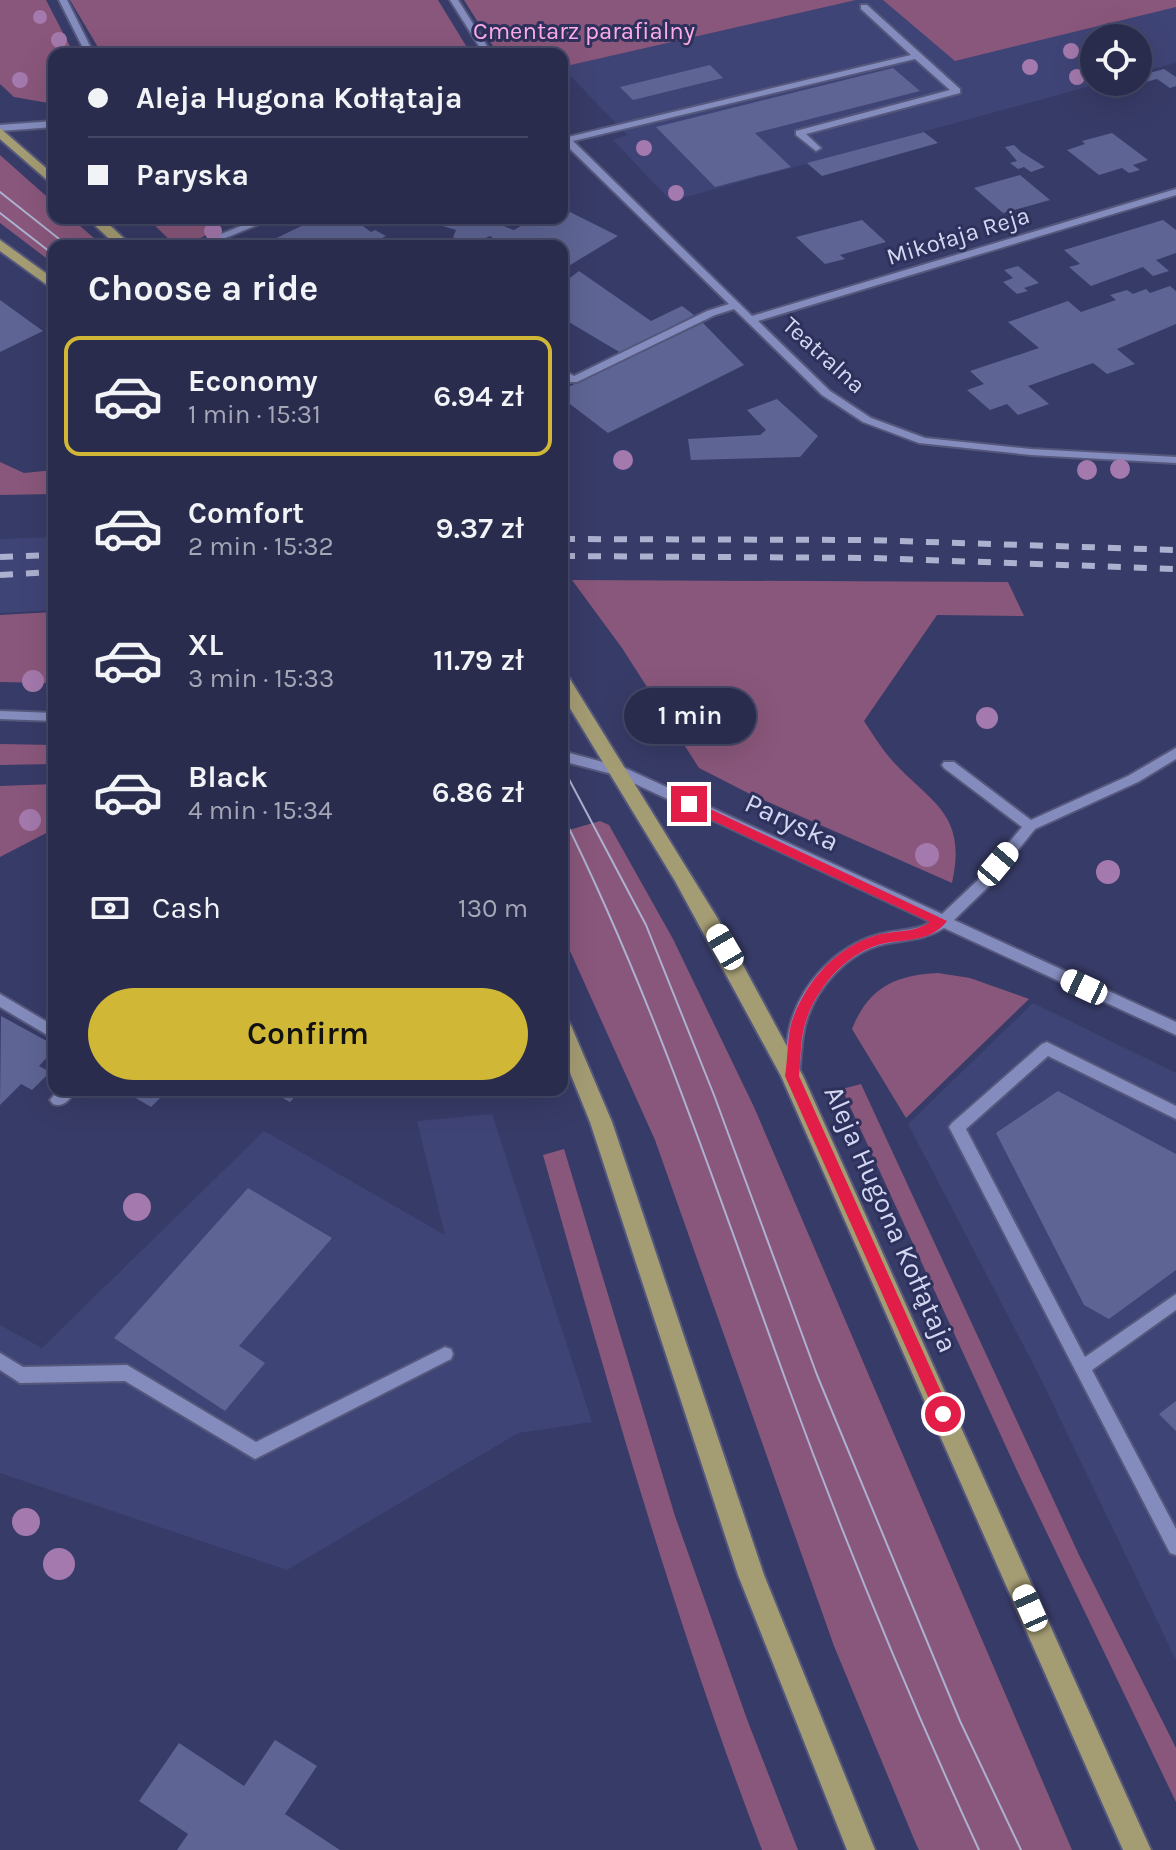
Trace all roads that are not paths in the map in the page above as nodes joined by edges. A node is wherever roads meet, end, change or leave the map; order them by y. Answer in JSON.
{"nodes":[{"id":1,"x":63,"y":0,"type":"edge"},
{"id":2,"x":454,"y":0,"type":"edge"},
{"id":3,"x":864,"y":7,"type":"dead end"},
{"id":4,"x":87,"y":48,"type":"edge"},
{"id":5,"x":484,"y":48,"type":"edge"},
{"id":6,"x":917,"y":56,"type":"junction"},
{"id":7,"x":48,"y":125,"type":"edge"},
{"id":8,"x":0,"y":130,"type":"edge"},
{"id":9,"x":568,"y":137,"type":"edge"},
{"id":10,"x":568,"y":142,"type":"edge"},
{"id":11,"x":816,"y":148,"type":"dead end"},
{"id":12,"x":48,"y":176,"type":"edge"},
{"id":13,"x":1176,"y":192,"type":"edge"},
{"id":14,"x":101,"y":224,"type":"edge"},
{"id":15,"x":254,"y":224,"type":"edge"},
{"id":16,"x":118,"y":240,"type":"edge"},
{"id":17,"x":212,"y":240,"type":"edge"},
{"id":18,"x":0,"y":244,"type":"edge"},
{"id":19,"x":48,"y":281,"type":"edge"},
{"id":20,"x":737,"y":305,"type":"junction"},
{"id":21,"x":752,"y":319,"type":"junction"},
{"id":22,"x":568,"y":377,"type":"edge"},
{"id":23,"x":1176,"y":460,"type":"edge"},
{"id":24,"x":568,"y":689,"type":"edge"},
{"id":25,"x":0,"y":715,"type":"edge"},
{"id":26,"x":48,"y":717,"type":"edge"},
{"id":27,"x":1176,"y":753,"type":"edge"},
{"id":28,"x":568,"y":758,"type":"edge"},
{"id":29,"x":949,"y":765,"type":"dead end"},
{"id":30,"x":620,"y":771,"type":"junction"},
{"id":31,"x":1030,"y":826,"type":"junction"},
{"id":32,"x":941,"y":921,"type":"junction"},
{"id":33,"x":0,"y":1000,"type":"edge"},
{"id":34,"x":48,"y":1029,"type":"edge"},
{"id":35,"x":1176,"y":1029,"type":"edge"},
{"id":36,"x":568,"y":1042,"type":"edge"},
{"id":37,"x":792,"y":1076,"type":"junction"},
{"id":38,"x":1176,"y":1113,"type":"edge"},
{"id":39,"x":1176,"y":1301,"type":"edge"},
{"id":40,"x":445,"y":1354,"type":"dead end"},
{"id":41,"x":0,"y":1360,"type":"edge"},
{"id":42,"x":1082,"y":1368,"type":"junction"},
{"id":43,"x":1176,"y":1547,"type":"edge"},
{"id":44,"x":861,"y":1850,"type":"edge"},
{"id":45,"x":1137,"y":1850,"type":"edge"}],
"edges":[{"from":1,"to":4,"type":"street"},
{"from":2,"to":5,"type":"street"},
{"from":3,"to":6,"type":"street"},
{"from":6,"to":9,"type":"street"},
{"from":6,"to":11,"type":"street"},
{"from":7,"to":8,"type":"street"},
{"from":8,"to":12,"type":"main road"},
{"from":10,"to":20,"type":"street","name":"Teatralna"},
{"from":13,"to":21,"type":"street","name":"Mikołaja Reja"},
{"from":14,"to":16,"type":"main road"},
{"from":15,"to":17,"type":"street"},
{"from":18,"to":19,"type":"main road"},
{"from":20,"to":21,"type":"street","name":"Teatralna"},
{"from":20,"to":22,"type":"street"},
{"from":21,"to":23,"type":"street","name":"Teatralna"},
{"from":24,"to":30,"type":"main road","name":"Aleja Hugona Kołłątaja"},
{"from":25,"to":26,"type":"street"},
{"from":27,"to":31,"type":"street"},
{"from":28,"to":30,"type":"street","name":"Paryska"},
{"from":29,"to":31,"type":"street"},
{"from":30,"to":32,"type":"street","name":"Paryska"},
{"from":30,"to":37,"type":"main road","name":"Aleja Hugona Kołłątaja"},
{"from":31,"to":32,"type":"street"},
{"from":32,"to":35,"type":"street","name":"Paryska"},
{"from":32,"to":37,"type":"street"},
{"from":33,"to":34,"type":"street"},
{"from":36,"to":44,"type":"main road"},
{"from":37,"to":45,"type":"main road","name":"Aleja Hugona Kołłątaja"},
{"from":38,"to":42,"type":"street"},
{"from":39,"to":42,"type":"street"},
{"from":40,"to":41,"type":"street"},
{"from":42,"to":43,"type":"street"}]}
